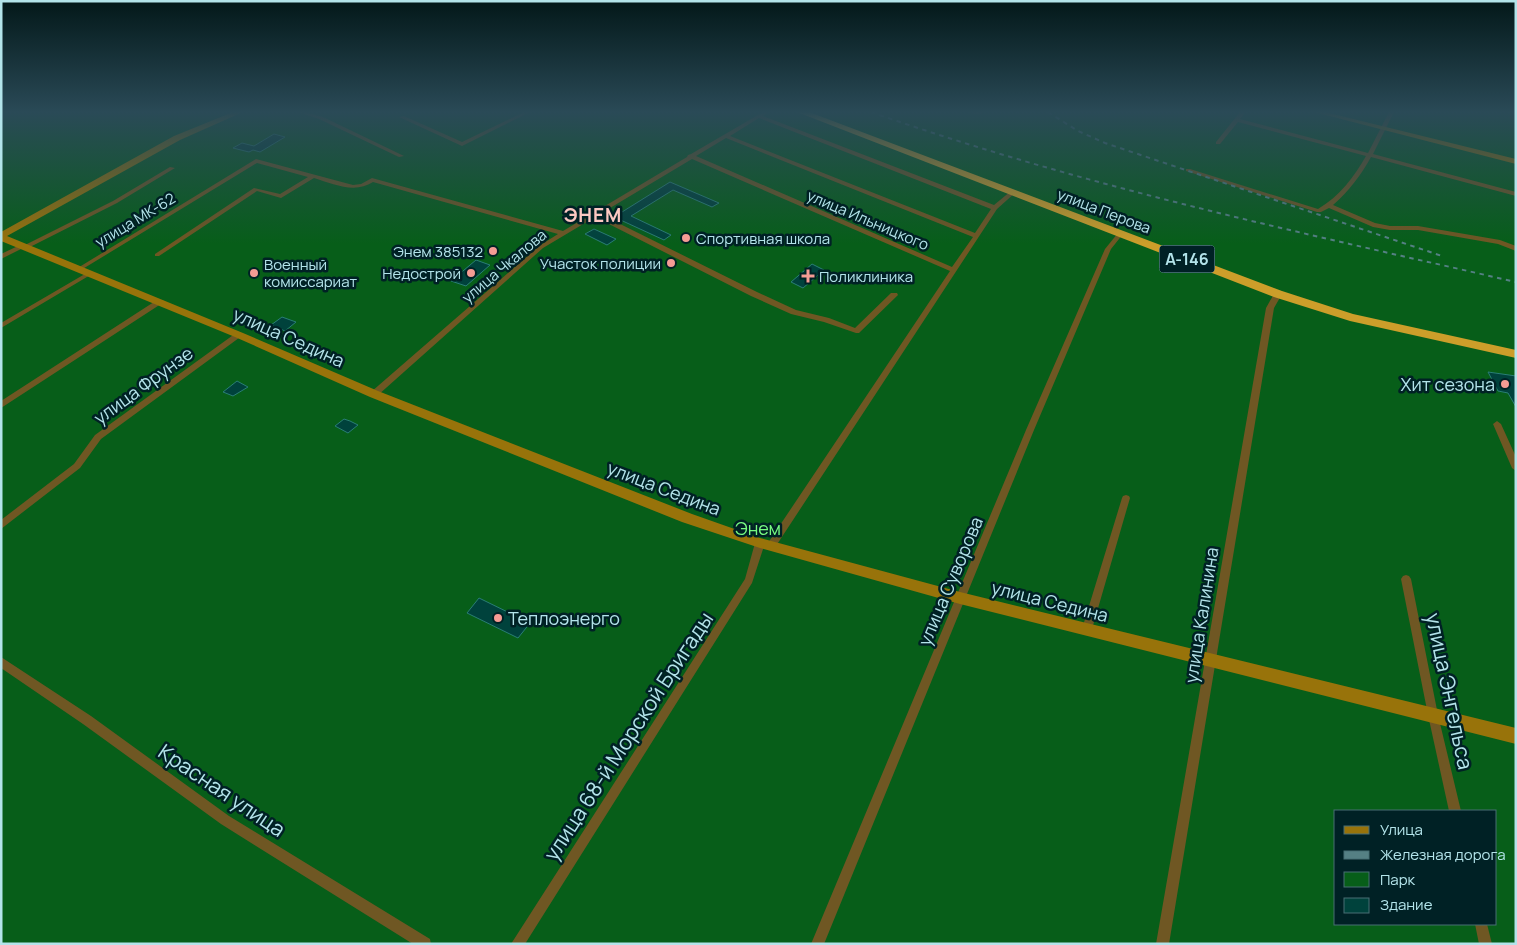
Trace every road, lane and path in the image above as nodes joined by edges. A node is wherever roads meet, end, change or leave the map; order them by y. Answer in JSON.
{"nodes":[{"id":1,"x":144,"y":156,"type":"edge"},
{"id":2,"x":690,"y":156,"type":"joint"},
{"id":3,"x":776,"y":156,"type":"edge"},
{"id":4,"x":861,"y":156,"type":"edge"},
{"id":5,"x":919,"y":156,"type":"edge"},
{"id":6,"x":1367,"y":156,"type":"edge"},
{"id":7,"x":1376,"y":156,"type":"edge"},
{"id":8,"x":1493,"y":156,"type":"edge"},
{"id":9,"x":1516,"y":162,"type":"edge"},
{"id":10,"x":172,"y":168,"type":"dead end"},
{"id":11,"x":1188,"y":170,"type":"dead end"},
{"id":12,"x":313,"y":176,"type":"junction"},
{"id":13,"x":1014,"y":192,"type":"junction"},
{"id":14,"x":1516,"y":194,"type":"edge"},
{"id":15,"x":1330,"y":206,"type":"junction"},
{"id":16,"x":995,"y":208,"type":"junction"},
{"id":17,"x":594,"y":214,"type":"junction"},
{"id":18,"x":562,"y":233,"type":"junction"},
{"id":19,"x":1120,"y":234,"type":"junction"},
{"id":20,"x":1,"y":236,"type":"edge"},
{"id":21,"x":977,"y":236,"type":"junction"},
{"id":22,"x":24,"y":246,"type":"junction"},
{"id":23,"x":1516,"y":249,"type":"edge"},
{"id":24,"x":157,"y":255,"type":"dead end"},
{"id":25,"x":1,"y":256,"type":"edge"},
{"id":26,"x":79,"y":269,"type":"junction"},
{"id":27,"x":954,"y":270,"type":"junction"},
{"id":28,"x":90,"y":273,"type":"junction"},
{"id":29,"x":1278,"y":294,"type":"junction"},
{"id":30,"x":894,"y":295,"type":"dead end"},
{"id":31,"x":160,"y":302,"type":"junction"},
{"id":32,"x":1,"y":326,"type":"edge"},
{"id":33,"x":240,"y":335,"type":"junction"},
{"id":34,"x":1516,"y":354,"type":"edge"},
{"id":35,"x":374,"y":394,"type":"junction"},
{"id":36,"x":1,"y":405,"type":"edge"},
{"id":37,"x":1497,"y":424,"type":"dead end"},
{"id":38,"x":1516,"y":468,"type":"edge"},
{"id":39,"x":1126,"y":498,"type":"dead end"},
{"id":40,"x":1,"y":524,"type":"edge"},
{"id":41,"x":765,"y":545,"type":"junction"},
{"id":42,"x":1406,"y":579,"type":"dead end"},
{"id":43,"x":960,"y":598,"type":"junction"},
{"id":44,"x":1087,"y":629,"type":"junction"},
{"id":45,"x":1211,"y":659,"type":"junction"},
{"id":46,"x":1,"y":662,"type":"edge"},
{"id":47,"x":1433,"y":715,"type":"junction"},
{"id":48,"x":1516,"y":736,"type":"edge"},
{"id":49,"x":1455,"y":810,"type":"edge"},
{"id":50,"x":1481,"y":925,"type":"edge"},
{"id":51,"x":426,"y":944,"type":"edge"},
{"id":52,"x":517,"y":944,"type":"edge"},
{"id":53,"x":816,"y":944,"type":"edge"},
{"id":54,"x":1162,"y":944,"type":"edge"},
{"id":55,"x":1486,"y":944,"type":"edge"}],
"edges":[{"from":1,"to":20,"type":"street"},
{"from":2,"to":17,"type":"street","name":"улица Чкалова"},
{"from":2,"to":27,"type":"street","name":"улица Ильницкого"},
{"from":3,"to":21,"type":"street"},
{"from":4,"to":16,"type":"street"},
{"from":5,"to":13,"type":"highway","name":"улица Перова","number":"А-146"},
{"from":6,"to":15,"type":"street"},
{"from":7,"to":14,"type":"street"},
{"from":8,"to":9,"type":"street"},
{"from":10,"to":22,"type":"street"},
{"from":11,"to":15,"type":"street"},
{"from":12,"to":18,"type":"street"},
{"from":12,"to":24,"type":"street"},
{"from":12,"to":26,"type":"street","name":"улица МК-62"},
{"from":13,"to":16,"type":"street","name":"улица 68-й Морской Бригады"},
{"from":13,"to":19,"type":"highway","name":"улица Перова","number":"А-146"},
{"from":15,"to":23,"type":"street"},
{"from":16,"to":21,"type":"street","name":"улица 68-й Морской Бригады"},
{"from":17,"to":18,"type":"street","name":"улица Чкалова"},
{"from":17,"to":30,"type":"street"},
{"from":18,"to":35,"type":"street","name":"улица Чкалова"},
{"from":19,"to":29,"type":"highway","name":"улица Перова","number":"А-146"},
{"from":19,"to":43,"type":"street","name":"улица Суворова"},
{"from":20,"to":22,"type":"street","name":"улица Седина"},
{"from":21,"to":27,"type":"street","name":"улица 68-й Морской Бригады"},
{"from":22,"to":25,"type":"street"},
{"from":22,"to":26,"type":"street","name":"улица Седина"},
{"from":26,"to":28,"type":"street","name":"улица Седина"},
{"from":27,"to":41,"type":"street","name":"улица 68-й Морской Бригады"},
{"from":28,"to":31,"type":"street","name":"улица Седина"},
{"from":28,"to":32,"type":"street"},
{"from":29,"to":34,"type":"highway","name":"улица Перова","number":"А-146"},
{"from":29,"to":45,"type":"street","name":"улица Калинина"},
{"from":31,"to":33,"type":"street","name":"улица Седина"},
{"from":31,"to":36,"type":"street"},
{"from":33,"to":35,"type":"street","name":"улица Седина"},
{"from":33,"to":40,"type":"street","name":"улица Фрунзе"},
{"from":35,"to":41,"type":"street","name":"улица Седина"},
{"from":37,"to":38,"type":"street"},
{"from":39,"to":44,"type":"street"},
{"from":41,"to":43,"type":"street","name":"улица Седина"},
{"from":41,"to":52,"type":"street","name":"улица 68-й Морской Бригады"},
{"from":42,"to":47,"type":"street","name":"улица Энгельса"},
{"from":43,"to":44,"type":"street","name":"улица Седина"},
{"from":43,"to":53,"type":"street","name":"улица Суворова"},
{"from":44,"to":45,"type":"street","name":"улица Седина"},
{"from":45,"to":47,"type":"street","name":"улица Седина"},
{"from":45,"to":54,"type":"street","name":"улица Калинина"},
{"from":46,"to":51,"type":"street","name":"Красная улица"},
{"from":47,"to":48,"type":"street","name":"улица Седина"},
{"from":47,"to":49,"type":"street","name":"улица Энгельса"},
{"from":50,"to":55,"type":"street"}]}
